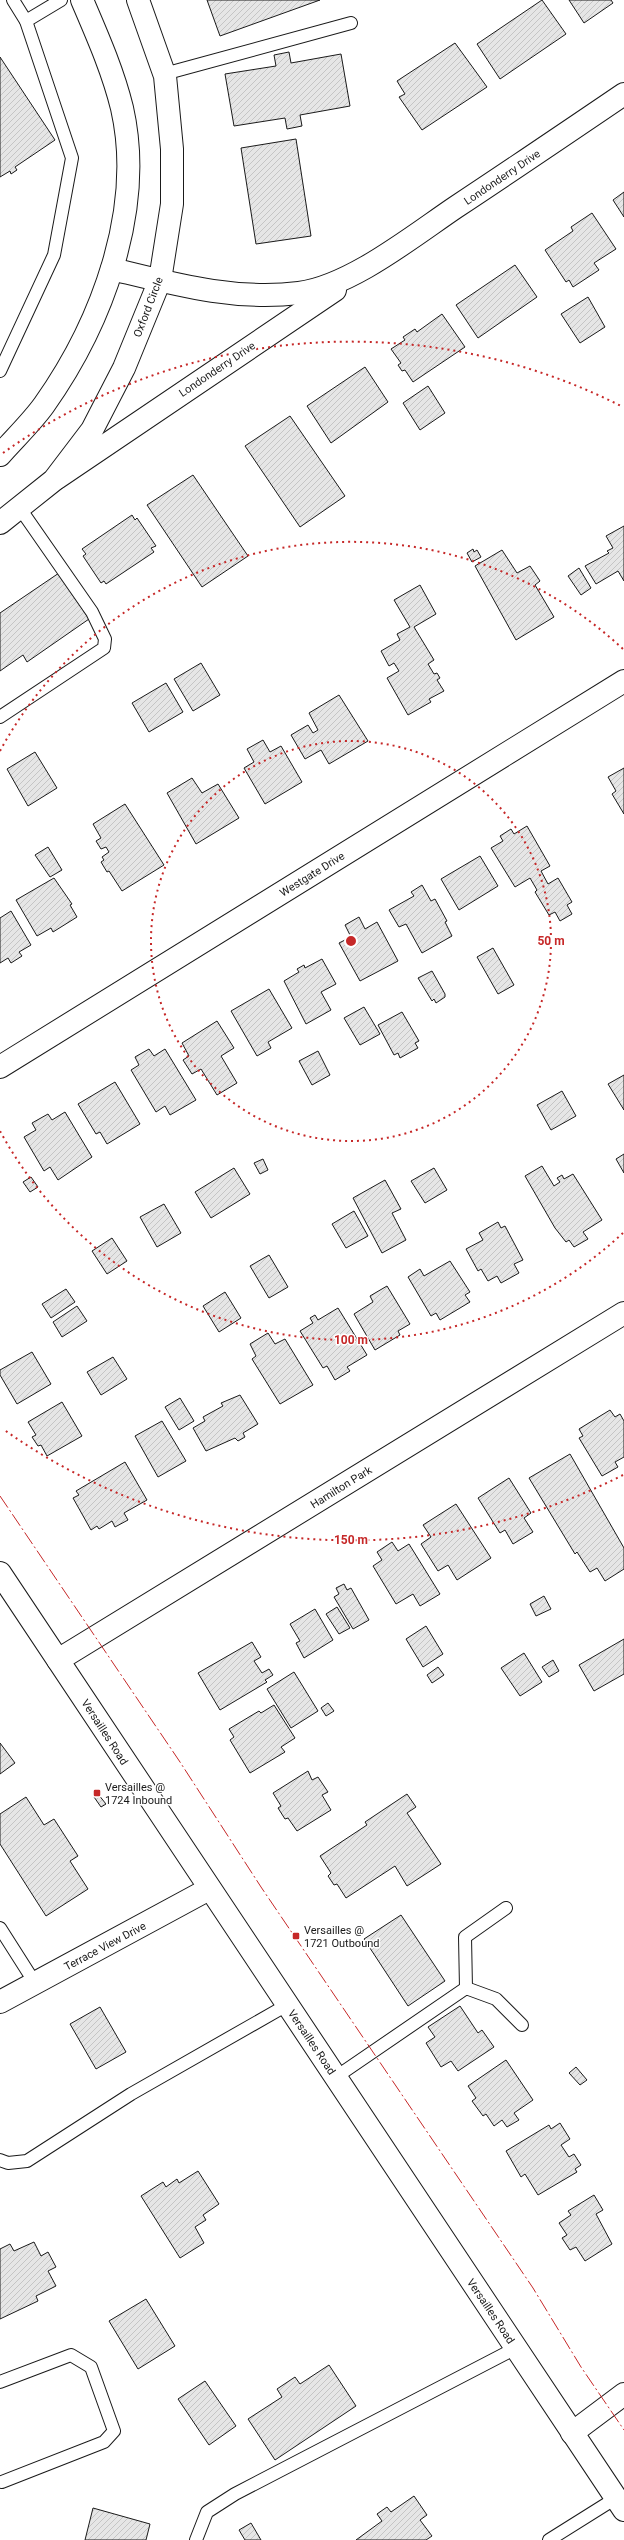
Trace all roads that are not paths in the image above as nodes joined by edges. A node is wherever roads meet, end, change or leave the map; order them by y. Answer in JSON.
{"nodes":[{"id":1,"x":13,"y":0,"type":"edge"},
{"id":2,"x":61,"y":0,"type":"edge"},
{"id":3,"x":82,"y":0,"type":"edge"},
{"id":4,"x":138,"y":0,"type":"edge"},
{"id":5,"x":26,"y":21,"type":"junction"},
{"id":6,"x":351,"y":24,"type":"dead end"},
{"id":7,"x":164,"y":74,"type":"junction"},
{"id":8,"x":624,"y":94,"type":"edge"},
{"id":9,"x":380,"y":259,"type":"junction"},
{"id":10,"x":112,"y":269,"type":"junction"},
{"id":11,"x":160,"y":280,"type":"junction"},
{"id":12,"x":0,"y":371,"type":"edge"},
{"id":13,"x":0,"y":455,"type":"edge"},
{"id":14,"x":54,"y":480,"type":"junction"},
{"id":15,"x":19,"y":508,"type":"junction"},
{"id":16,"x":0,"y":523,"type":"edge"},
{"id":17,"x":624,"y":681,"type":"edge"},
{"id":18,"x":0,"y":717,"type":"edge"},
{"id":19,"x":0,"y":1067,"type":"edge"},
{"id":20,"x":624,"y":1314,"type":"edge"},
{"id":21,"x":0,"y":1573,"type":"edge"},
{"id":22,"x":58,"y":1660,"type":"junction"},
{"id":23,"x":209,"y":1889,"type":"junction"},
{"id":24,"x":506,"y":1908,"type":"dead end"},
{"id":25,"x":0,"y":1928,"type":"edge"},
{"id":26,"x":36,"y":1983,"type":"junction"},
{"id":27,"x":466,"y":1988,"type":"junction"},
{"id":28,"x":0,"y":2002,"type":"edge"},
{"id":29,"x":287,"y":2005,"type":"junction"},
{"id":30,"x":522,"y":2025,"type":"dead end"},
{"id":31,"x":336,"y":2077,"type":"junction"},
{"id":32,"x":0,"y":2160,"type":"edge"},
{"id":33,"x":516,"y":2348,"type":"junction"},
{"id":34,"x":0,"y":2382,"type":"edge"},
{"id":35,"x":624,"y":2394,"type":"edge"},
{"id":36,"x":572,"y":2433,"type":"junction"},
{"id":37,"x":1,"y":2482,"type":"edge"},
{"id":38,"x":620,"y":2504,"type":"edge"},
{"id":39,"x":196,"y":2540,"type":"edge"},
{"id":40,"x":549,"y":2540,"type":"edge"}],
"edges":[{"from":1,"to":5,"type":"lane"},
{"from":2,"to":5,"type":"lane"},
{"from":3,"to":10,"type":"street"},
{"from":4,"to":7,"type":"street","name":"Oxford Circle"},
{"from":5,"to":12,"type":"lane"},
{"from":6,"to":7,"type":"lane"},
{"from":7,"to":11,"type":"street","name":"Oxford Circle"},
{"from":8,"to":9,"type":"street","name":"Londonderry Drive"},
{"from":9,"to":11,"type":"street","name":"Londonderry Drive"},
{"from":9,"to":14,"type":"street","name":"Londonderry Drive"},
{"from":10,"to":11,"type":"street","name":"Londonderry Drive"},
{"from":10,"to":13,"type":"street"},
{"from":11,"to":14,"type":"street","name":"Oxford Circle"},
{"from":14,"to":15,"type":"street","name":"Oxford Circle"},
{"from":15,"to":16,"type":"street","name":"Oxford Circle"},
{"from":15,"to":18,"type":"lane"},
{"from":17,"to":19,"type":"street","name":"Westgate Drive"},
{"from":20,"to":22,"type":"street","name":"Hamilton Park"},
{"from":21,"to":22,"type":"street","name":"Versailles Road"},
{"from":22,"to":23,"type":"street","name":"Versailles Road"},
{"from":23,"to":26,"type":"street","name":"Terrace View Drive"},
{"from":23,"to":29,"type":"street","name":"Versailles Road"},
{"from":24,"to":27,"type":"lane"},
{"from":25,"to":26,"type":"lane"},
{"from":26,"to":28,"type":"street","name":"Terrace View Drive"},
{"from":27,"to":30,"type":"lane"},
{"from":27,"to":31,"type":"lane"},
{"from":29,"to":31,"type":"street","name":"Versailles Road"},
{"from":29,"to":32,"type":"lane"},
{"from":31,"to":33,"type":"street","name":"Versailles Road"},
{"from":33,"to":36,"type":"street","name":"Versailles Road"},
{"from":33,"to":39,"type":"lane"},
{"from":34,"to":37,"type":"lane"},
{"from":35,"to":36,"type":"street"},
{"from":36,"to":38,"type":"street","name":"Versailles Road"},
{"from":38,"to":40,"type":"lane"}]}
